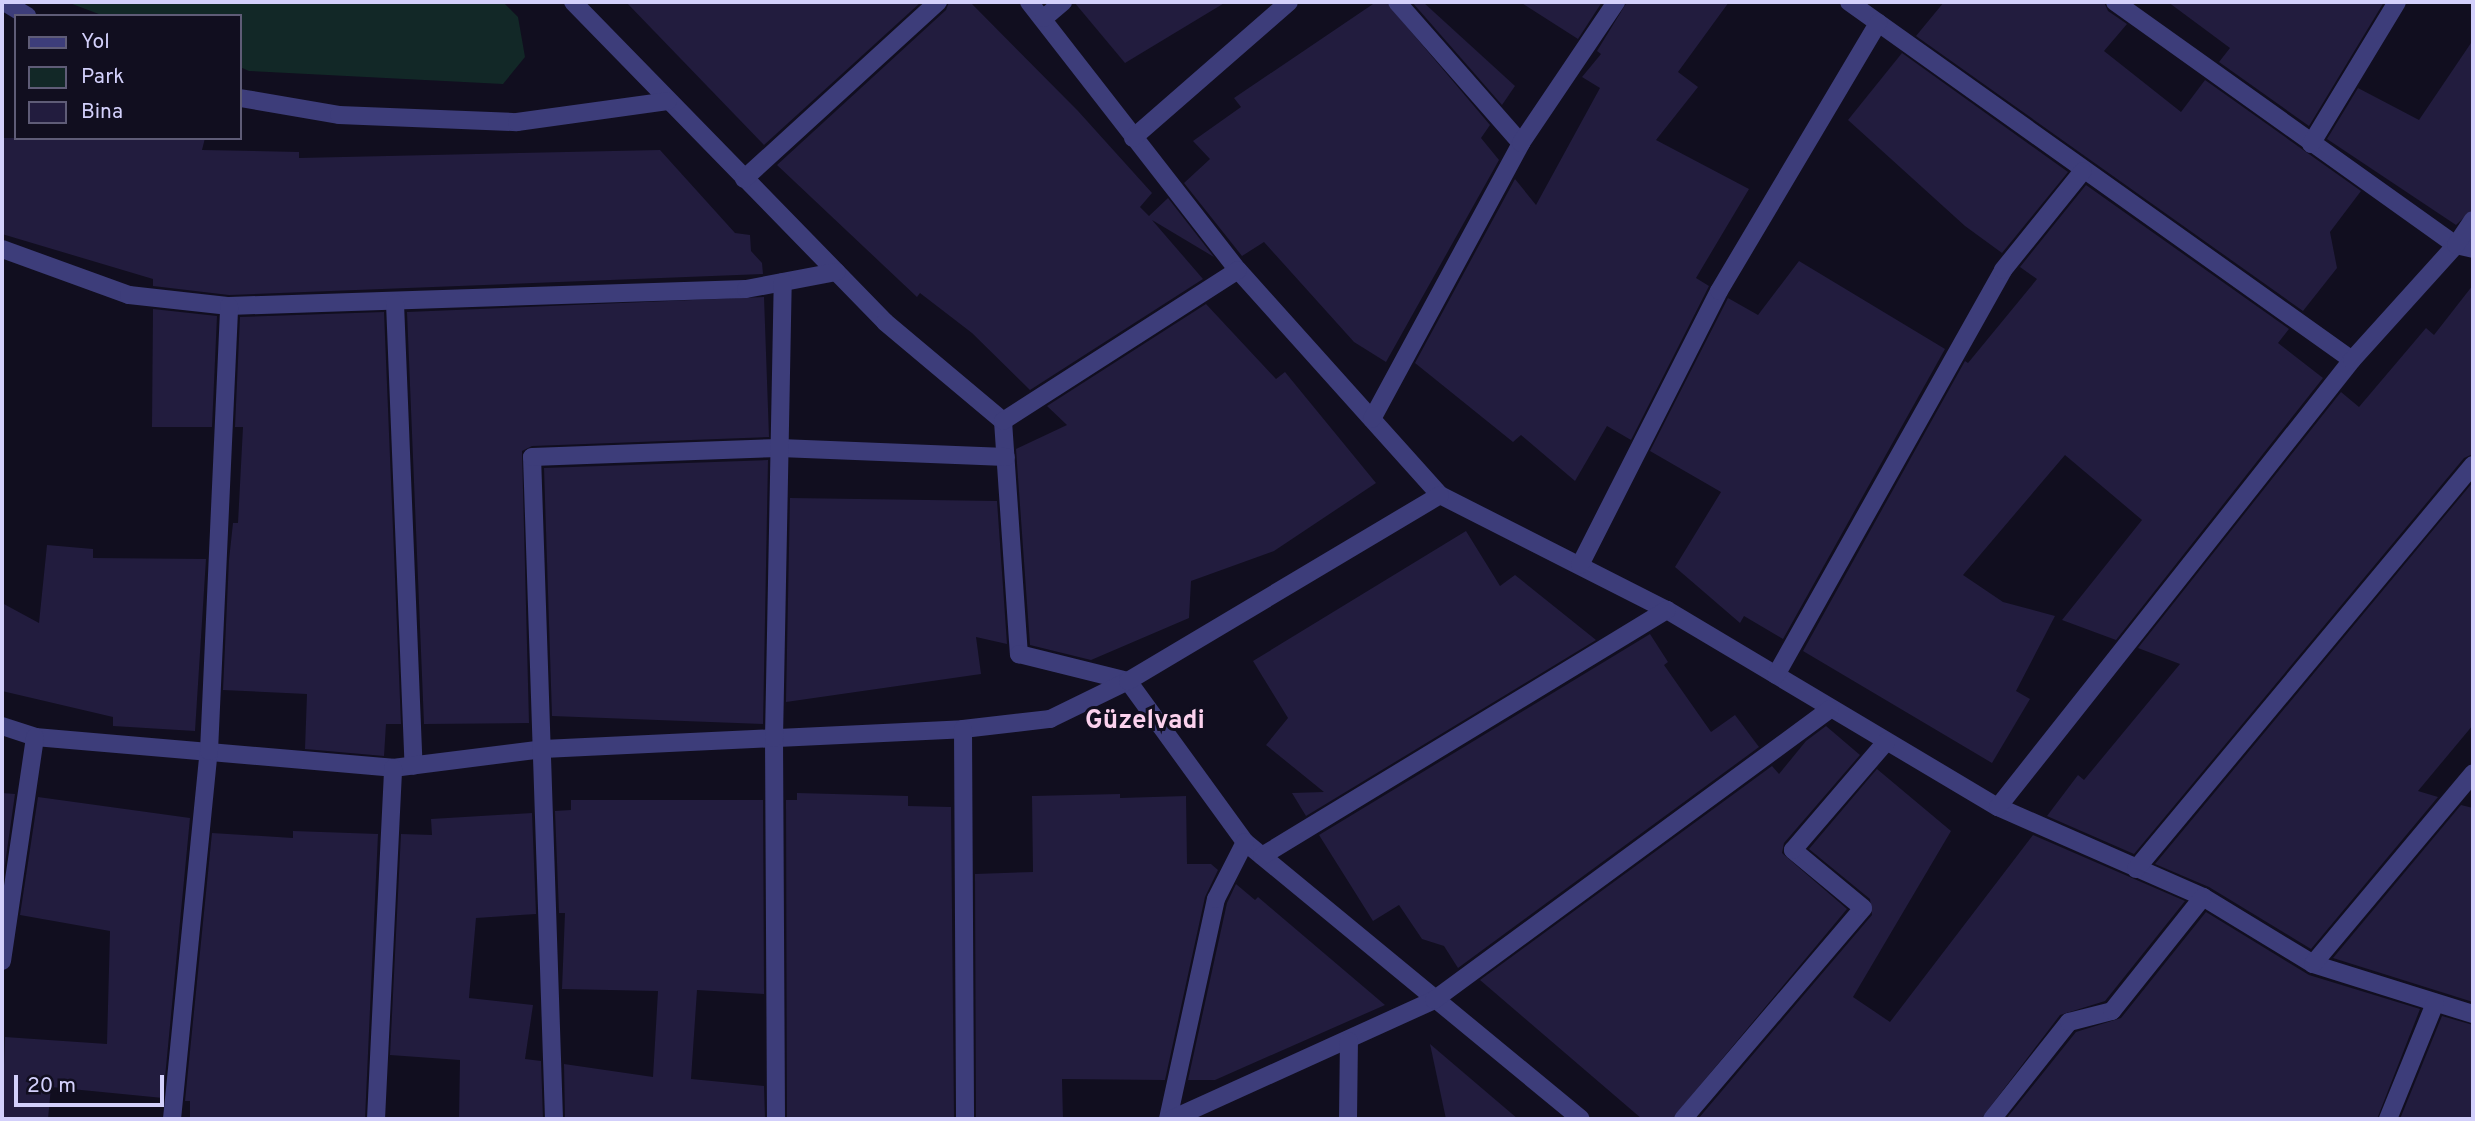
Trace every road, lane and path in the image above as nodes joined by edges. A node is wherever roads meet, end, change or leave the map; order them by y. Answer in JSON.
{"nodes":[{"id":1,"x":4,"y":2,"type":"edge"},
{"id":2,"x":573,"y":2,"type":"edge"},
{"id":3,"x":938,"y":2,"type":"edge"},
{"id":4,"x":1029,"y":2,"type":"edge"},
{"id":5,"x":1063,"y":2,"type":"edge"},
{"id":6,"x":1289,"y":2,"type":"edge"},
{"id":7,"x":1397,"y":2,"type":"edge"},
{"id":8,"x":1616,"y":2,"type":"edge"},
{"id":9,"x":1849,"y":2,"type":"edge"},
{"id":10,"x":2115,"y":2,"type":"edge"},
{"id":11,"x":2397,"y":2,"type":"edge"},
{"id":12,"x":24,"y":14,"type":"edge"},
{"id":13,"x":1044,"y":18,"type":"junction"},
{"id":14,"x":1878,"y":23,"type":"junction"},
{"id":15,"x":242,"y":99,"type":"edge"},
{"id":16,"x":668,"y":101,"type":"junction"},
{"id":17,"x":1133,"y":138,"type":"junction"},
{"id":18,"x":1521,"y":143,"type":"junction"},
{"id":19,"x":2311,"y":144,"type":"junction"},
{"id":20,"x":2083,"y":171,"type":"junction"},
{"id":21,"x":744,"y":179,"type":"junction"},
{"id":22,"x":2473,"y":220,"type":"edge"},
{"id":23,"x":2465,"y":247,"type":"edge"},
{"id":24,"x":2,"y":249,"type":"edge"},
{"id":25,"x":1238,"y":270,"type":"junction"},
{"id":26,"x":836,"y":272,"type":"junction"},
{"id":27,"x":783,"y":282,"type":"junction"},
{"id":28,"x":396,"y":303,"type":"junction"},
{"id":29,"x":229,"y":306,"type":"junction"},
{"id":30,"x":2352,"y":359,"type":"junction"},
{"id":31,"x":1372,"y":419,"type":"junction"},
{"id":32,"x":1003,"y":421,"type":"junction"},
{"id":33,"x":780,"y":448,"type":"junction"},
{"id":34,"x":1006,"y":457,"type":"junction"},
{"id":35,"x":2473,"y":465,"type":"edge"},
{"id":36,"x":1440,"y":495,"type":"junction"},
{"id":37,"x":1580,"y":565,"type":"junction"},
{"id":38,"x":1667,"y":610,"type":"junction"},
{"id":39,"x":1776,"y":675,"type":"junction"},
{"id":40,"x":1128,"y":681,"type":"junction"},
{"id":41,"x":1830,"y":709,"type":"junction"},
{"id":42,"x":2,"y":726,"type":"edge"},
{"id":43,"x":963,"y":729,"type":"junction"},
{"id":44,"x":35,"y":737,"type":"junction"},
{"id":45,"x":774,"y":738,"type":"junction"},
{"id":46,"x":1886,"y":742,"type":"junction"},
{"id":47,"x":543,"y":749,"type":"junction"},
{"id":48,"x":209,"y":751,"type":"junction"},
{"id":49,"x":414,"y":766,"type":"junction"},
{"id":50,"x":393,"y":768,"type":"junction"},
{"id":51,"x":2473,"y":773,"type":"edge"},
{"id":52,"x":2465,"y":796,"type":"edge"},
{"id":53,"x":1998,"y":807,"type":"junction"},
{"id":54,"x":1245,"y":842,"type":"junction"},
{"id":55,"x":1262,"y":856,"type":"junction"},
{"id":56,"x":2136,"y":870,"type":"junction"},
{"id":57,"x":2203,"y":897,"type":"junction"},
{"id":58,"x":2,"y":961,"type":"edge"},
{"id":59,"x":2313,"y":964,"type":"junction"},
{"id":60,"x":1434,"y":1000,"type":"junction"},
{"id":61,"x":2435,"y":1003,"type":"junction"},
{"id":62,"x":2473,"y":1014,"type":"edge"},
{"id":63,"x":1349,"y":1041,"type":"junction"},
{"id":64,"x":172,"y":1119,"type":"edge"},
{"id":65,"x":376,"y":1119,"type":"edge"},
{"id":66,"x":554,"y":1119,"type":"edge"},
{"id":67,"x":776,"y":1119,"type":"edge"},
{"id":68,"x":965,"y":1119,"type":"edge"},
{"id":69,"x":1170,"y":1119,"type":"edge"},
{"id":70,"x":1348,"y":1119,"type":"edge"},
{"id":71,"x":1581,"y":1119,"type":"edge"},
{"id":72,"x":1683,"y":1119,"type":"edge"},
{"id":73,"x":1992,"y":1119,"type":"edge"},
{"id":74,"x":2388,"y":1119,"type":"edge"}],
"edges":[{"from":1,"to":12,"type":"street"},
{"from":2,"to":16,"type":"street"},
{"from":3,"to":21,"type":"street"},
{"from":4,"to":13,"type":"street"},
{"from":5,"to":13,"type":"street"},
{"from":6,"to":17,"type":"street"},
{"from":7,"to":18,"type":"street"},
{"from":8,"to":18,"type":"street"},
{"from":9,"to":14,"type":"street"},
{"from":10,"to":19,"type":"street"},
{"from":11,"to":19,"type":"street"},
{"from":13,"to":17,"type":"street"},
{"from":14,"to":20,"type":"street"},
{"from":14,"to":37,"type":"street"},
{"from":15,"to":16,"type":"street"},
{"from":16,"to":21,"type":"street"},
{"from":17,"to":25,"type":"street"},
{"from":18,"to":31,"type":"street"},
{"from":19,"to":23,"type":"street"},
{"from":20,"to":30,"type":"street"},
{"from":20,"to":39,"type":"street"},
{"from":21,"to":26,"type":"street"},
{"from":22,"to":23,"type":"street"},
{"from":23,"to":30,"type":"street"},
{"from":24,"to":29,"type":"street"},
{"from":25,"to":31,"type":"street"},
{"from":25,"to":32,"type":"street"},
{"from":26,"to":27,"type":"street"},
{"from":26,"to":32,"type":"street"},
{"from":27,"to":28,"type":"street"},
{"from":27,"to":33,"type":"street"},
{"from":28,"to":29,"type":"street"},
{"from":28,"to":49,"type":"street"},
{"from":29,"to":48,"type":"street"},
{"from":30,"to":53,"type":"street"},
{"from":31,"to":36,"type":"street"},
{"from":32,"to":34,"type":"street"},
{"from":33,"to":34,"type":"street"},
{"from":33,"to":45,"type":"street"},
{"from":33,"to":47,"type":"street"},
{"from":34,"to":40,"type":"street"},
{"from":35,"to":56,"type":"street"},
{"from":36,"to":37,"type":"street"},
{"from":36,"to":40,"type":"street"},
{"from":37,"to":38,"type":"street"},
{"from":38,"to":39,"type":"street"},
{"from":38,"to":55,"type":"street"},
{"from":39,"to":41,"type":"street"},
{"from":40,"to":43,"type":"street"},
{"from":40,"to":54,"type":"street"},
{"from":41,"to":46,"type":"street"},
{"from":41,"to":60,"type":"street"},
{"from":42,"to":44,"type":"street"},
{"from":43,"to":45,"type":"street"},
{"from":43,"to":68,"type":"street"},
{"from":44,"to":48,"type":"street"},
{"from":44,"to":58,"type":"street"},
{"from":45,"to":47,"type":"street"},
{"from":45,"to":67,"type":"street"},
{"from":46,"to":53,"type":"street"},
{"from":46,"to":72,"type":"street"},
{"from":47,"to":49,"type":"street"},
{"from":47,"to":66,"type":"street"},
{"from":48,"to":50,"type":"street"},
{"from":48,"to":64,"type":"street"},
{"from":49,"to":50,"type":"street"},
{"from":50,"to":65,"type":"street"},
{"from":51,"to":52,"type":"street"},
{"from":52,"to":59,"type":"street"},
{"from":53,"to":56,"type":"street"},
{"from":54,"to":55,"type":"street"},
{"from":54,"to":69,"type":"street"},
{"from":55,"to":60,"type":"street"},
{"from":56,"to":57,"type":"street"},
{"from":57,"to":59,"type":"street"},
{"from":57,"to":73,"type":"street"},
{"from":59,"to":61,"type":"street"},
{"from":60,"to":63,"type":"street"},
{"from":60,"to":71,"type":"street"},
{"from":61,"to":62,"type":"street"},
{"from":61,"to":74,"type":"street"},
{"from":63,"to":69,"type":"street"},
{"from":63,"to":70,"type":"street"}]}
